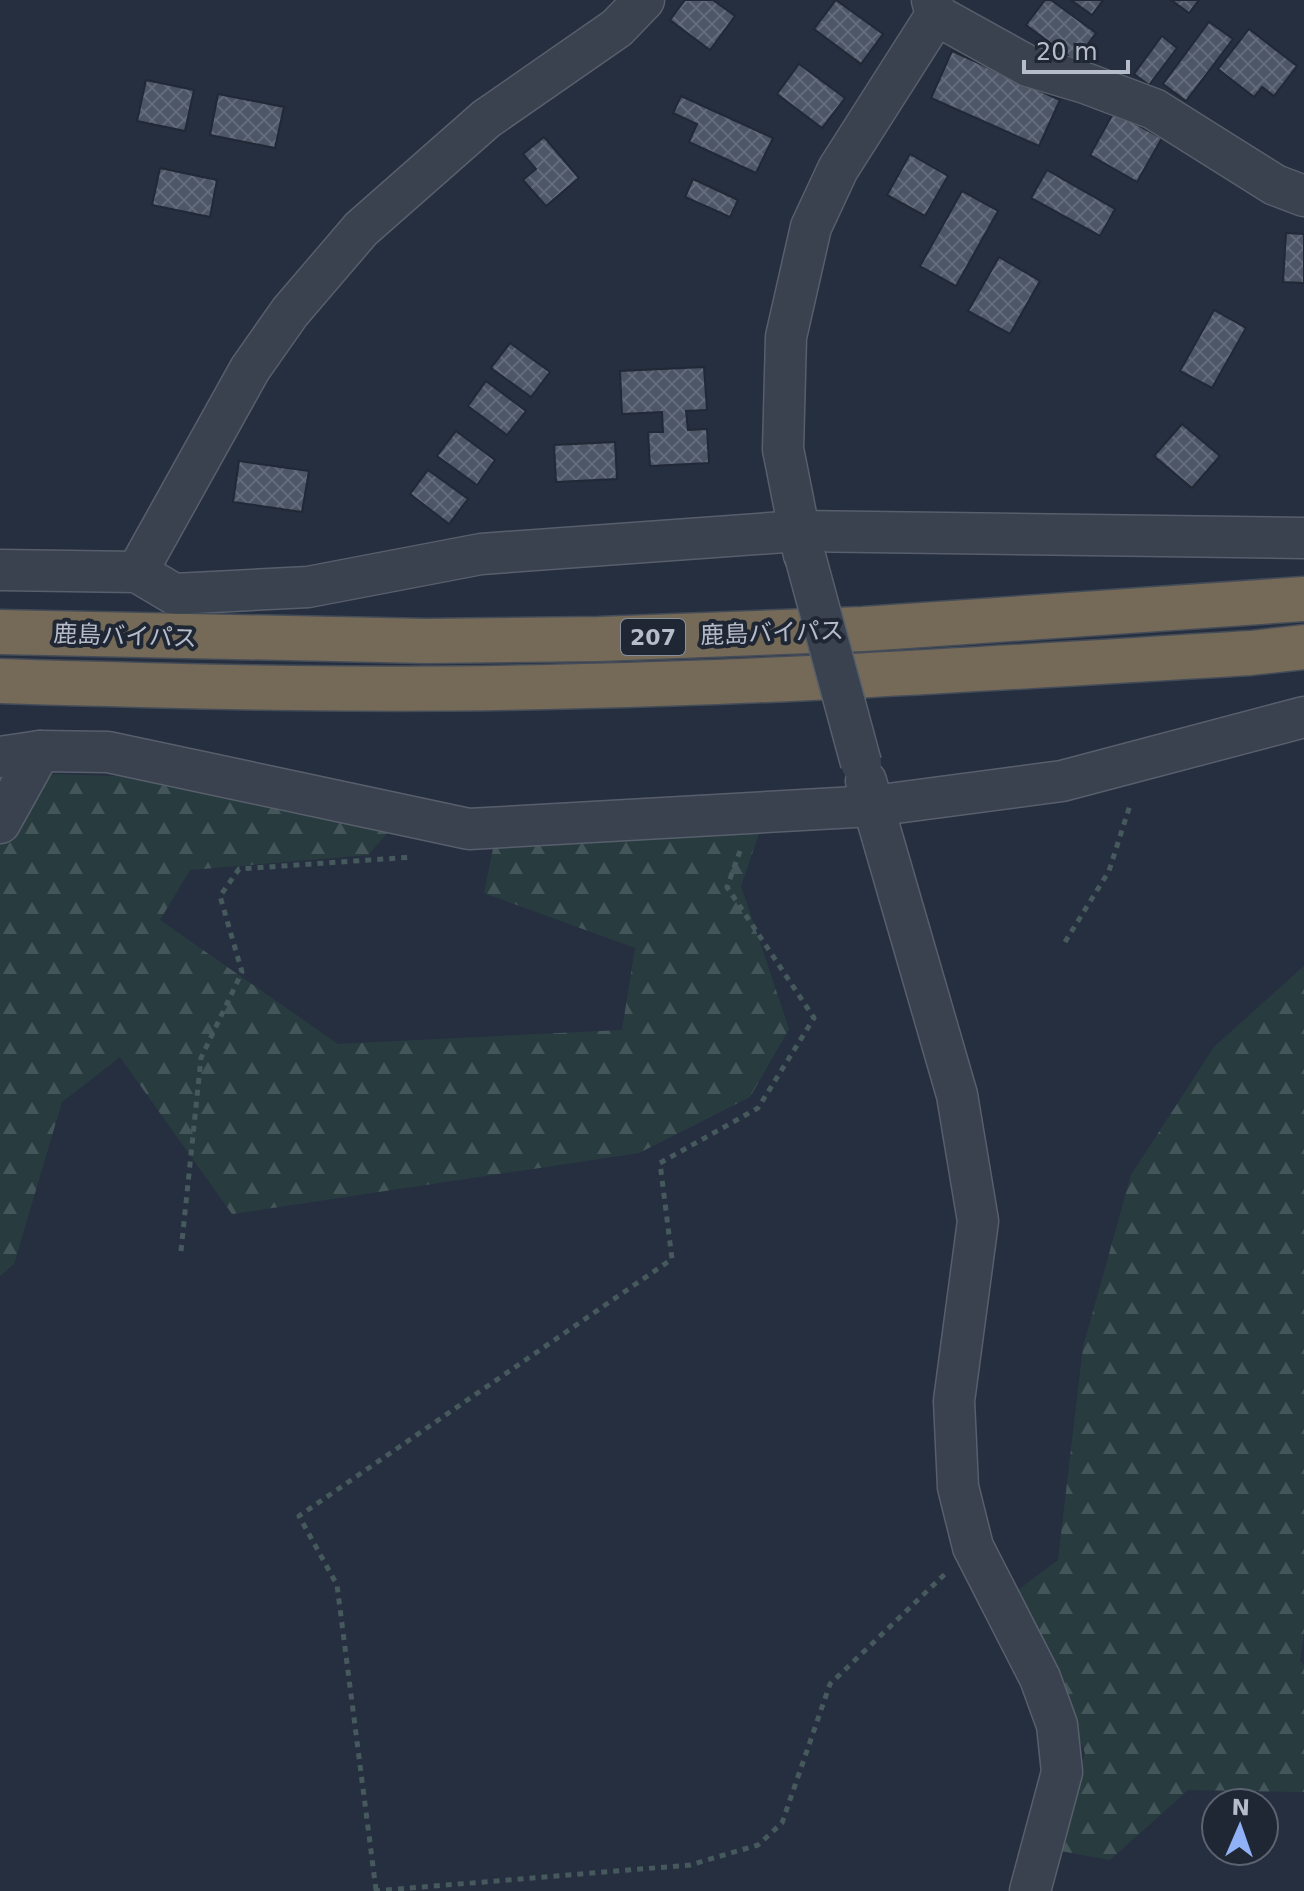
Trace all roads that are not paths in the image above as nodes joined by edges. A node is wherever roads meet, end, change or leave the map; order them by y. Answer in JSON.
{"nodes":[{"id":1,"x":644,"y":0,"type":"edge"},
{"id":2,"x":934,"y":8,"type":"edge"},
{"id":3,"x":1304,"y":196,"type":"edge"},
{"id":4,"x":1304,"y":538,"type":"edge"},
{"id":5,"x":801,"y":544,"type":"junction"},
{"id":6,"x":0,"y":570,"type":"edge"},
{"id":7,"x":137,"y":572,"type":"junction"},
{"id":8,"x":1304,"y":599,"type":"edge"},
{"id":9,"x":0,"y":632,"type":"edge"},
{"id":10,"x":1304,"y":647,"type":"edge"},
{"id":11,"x":0,"y":681,"type":"edge"},
{"id":12,"x":1304,"y":717,"type":"edge"},
{"id":13,"x":40,"y":751,"type":"junction"},
{"id":14,"x":0,"y":757,"type":"edge"},
{"id":15,"x":873,"y":806,"type":"junction"},
{"id":16,"x":0,"y":823,"type":"edge"},
{"id":17,"x":1030,"y":1891,"type":"edge"}],
"edges":[{"from":1,"to":7,"type":"street"},
{"from":2,"to":3,"type":"street"},
{"from":2,"to":5,"type":"street"},
{"from":4,"to":5,"type":"street"},
{"from":5,"to":7,"type":"street"},
{"from":5,"to":15,"type":"street","bridge":true},
{"from":6,"to":7,"type":"street"},
{"from":8,"to":9,"type":"highway","name":"鹿島バイパス","number":"207"},
{"from":10,"to":11,"type":"highway","name":"鹿島バイパス","number":"207"},
{"from":12,"to":15,"type":"street"},
{"from":13,"to":14,"type":"street"},
{"from":13,"to":15,"type":"street"},
{"from":13,"to":16,"type":"street"},
{"from":15,"to":17,"type":"street"}]}
